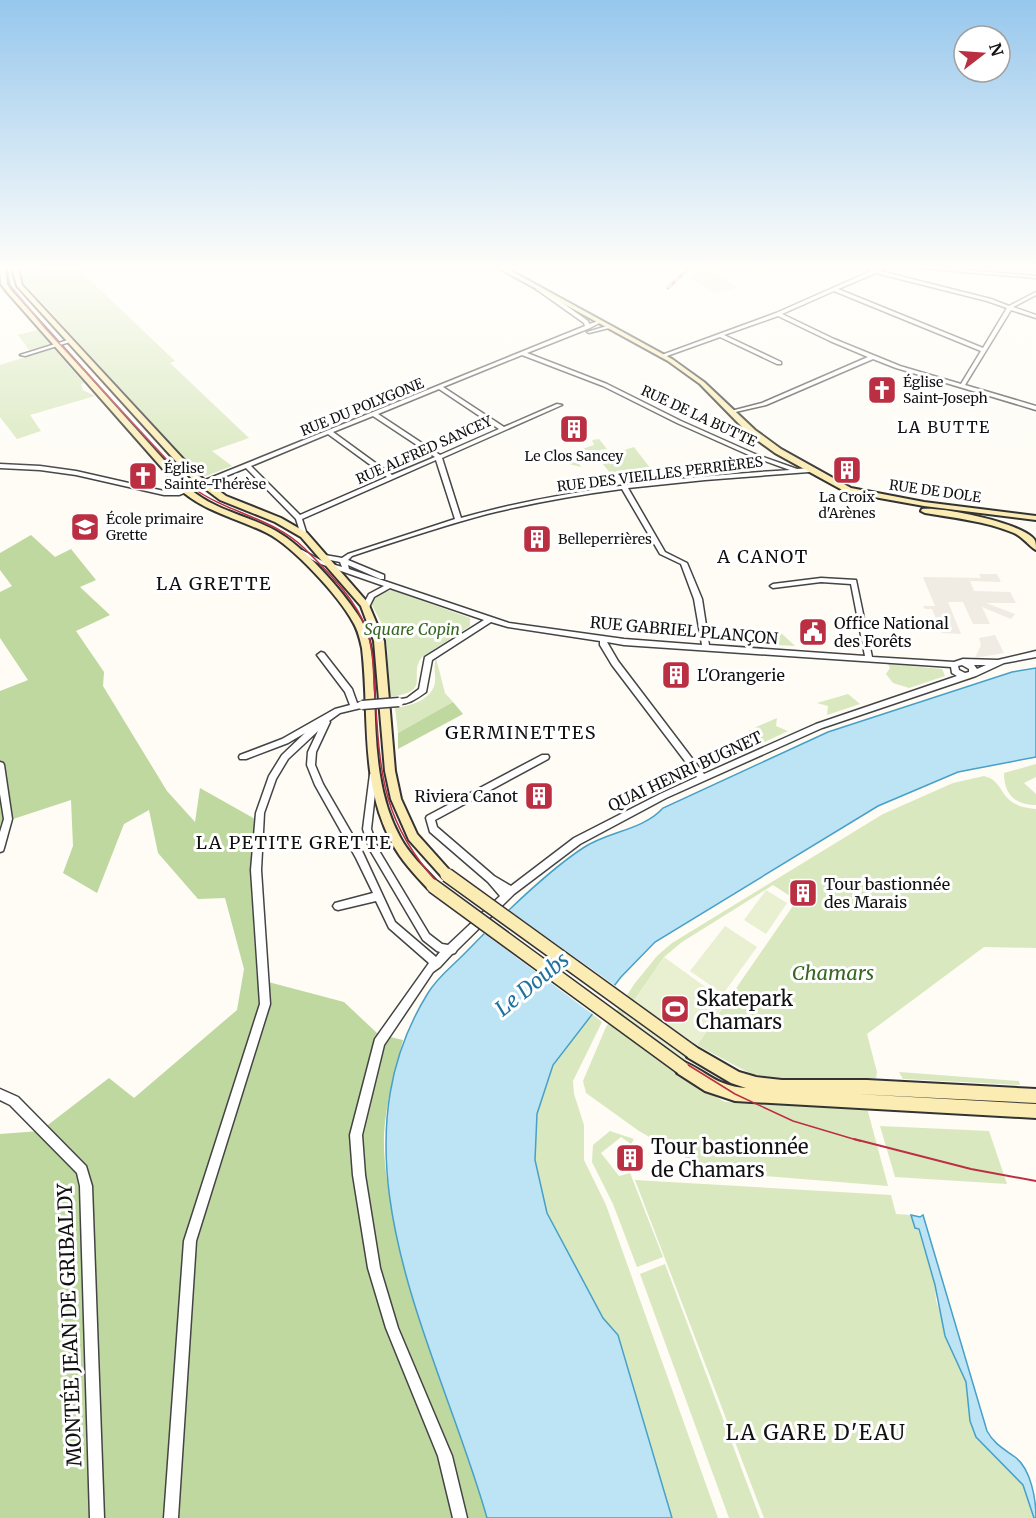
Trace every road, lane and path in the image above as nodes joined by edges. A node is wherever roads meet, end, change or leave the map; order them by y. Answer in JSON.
{"nodes":[{"id":1,"x":49,"y":337,"type":"edge"},
{"id":2,"x":66,"y":337,"type":"edge"},
{"id":3,"x":567,"y":337,"type":"edge"},
{"id":4,"x":570,"y":337,"type":"edge"},
{"id":5,"x":626,"y":337,"type":"edge"},
{"id":6,"x":715,"y":337,"type":"edge"},
{"id":7,"x":724,"y":337,"type":"edge"},
{"id":8,"x":828,"y":337,"type":"edge"},
{"id":9,"x":951,"y":337,"type":"edge"},
{"id":10,"x":992,"y":337,"type":"edge"},
{"id":11,"x":562,"y":339,"type":"junction"},
{"id":12,"x":70,"y":341,"type":"junction"},
{"id":13,"x":56,"y":345,"type":"junction"},
{"id":14,"x":983,"y":350,"type":"junction"},
{"id":15,"x":525,"y":354,"type":"junction"},
{"id":16,"x":23,"y":355,"type":"dead end"},
{"id":17,"x":662,"y":356,"type":"junction"},
{"id":18,"x":872,"y":357,"type":"junction"},
{"id":19,"x":780,"y":363,"type":"dead end"},
{"id":20,"x":962,"y":386,"type":"junction"},
{"id":21,"x":441,"y":388,"type":"junction"},
{"id":22,"x":559,"y":405,"type":"dead end"},
{"id":23,"x":1036,"y":408,"type":"edge"},
{"id":24,"x":733,"y":412,"type":"junction"},
{"id":25,"x":375,"y":415,"type":"junction"},
{"id":26,"x":502,"y":428,"type":"junction"},
{"id":27,"x":330,"y":433,"type":"junction"},
{"id":28,"x":438,"y":456,"type":"junction"},
{"id":29,"x":0,"y":466,"type":"edge"},
{"id":30,"x":248,"y":466,"type":"junction"},
{"id":31,"x":809,"y":470,"type":"junction"},
{"id":32,"x":797,"y":471,"type":"junction"},
{"id":33,"x":392,"y":478,"type":"junction"},
{"id":34,"x":834,"y":482,"type":"junction"},
{"id":35,"x":203,"y":484,"type":"junction"},
{"id":36,"x":624,"y":487,"type":"junction"},
{"id":37,"x":187,"y":490,"type":"junction"},
{"id":38,"x":855,"y":493,"type":"junction"},
{"id":39,"x":1036,"y":516,"type":"edge"},
{"id":40,"x":299,"y":518,"type":"junction"},
{"id":41,"x":459,"y":521,"type":"junction"},
{"id":42,"x":304,"y":535,"type":"junction"},
{"id":43,"x":281,"y":538,"type":"junction"},
{"id":44,"x":1035,"y":543,"type":"edge"},
{"id":45,"x":325,"y":557,"type":"junction"},
{"id":46,"x":343,"y":560,"type":"junction"},
{"id":47,"x":332,"y":566,"type":"junction"},
{"id":48,"x":346,"y":569,"type":"junction"},
{"id":49,"x":388,"y":582,"type":"junction"},
{"id":50,"x":773,"y":586,"type":"dead end"},
{"id":51,"x":366,"y":607,"type":"junction"},
{"id":52,"x":489,"y":620,"type":"junction"},
{"id":53,"x":603,"y":639,"type":"junction"},
{"id":54,"x":706,"y":648,"type":"junction"},
{"id":55,"x":1036,"y":654,"type":"edge"},
{"id":56,"x":321,"y":656,"type":"dead end"},
{"id":57,"x":869,"y":658,"type":"junction"},
{"id":58,"x":1002,"y":661,"type":"junction"},
{"id":59,"x":966,"y":663,"type":"junction"},
{"id":60,"x":954,"y":665,"type":"junction"},
{"id":61,"x":974,"y":672,"type":"junction"},
{"id":62,"x":964,"y":676,"type":"junction"},
{"id":63,"x":358,"y":706,"type":"junction"},
{"id":64,"x":329,"y":716,"type":"junction"},
{"id":65,"x":243,"y":757,"type":"dead end"},
{"id":66,"x":545,"y":757,"type":"dead end"},
{"id":67,"x":0,"y":765,"type":"edge"},
{"id":68,"x":373,"y":776,"type":"junction"},
{"id":69,"x":702,"y":779,"type":"junction"},
{"id":70,"x":0,"y":848,"type":"edge"},
{"id":71,"x":509,"y":893,"type":"junction"},
{"id":72,"x":378,"y":896,"type":"junction"},
{"id":73,"x":338,"y":906,"type":"dead end"},
{"id":74,"x":452,"y":950,"type":"junction"},
{"id":75,"x":437,"y":964,"type":"junction"},
{"id":76,"x":0,"y":1094,"type":"edge"},
{"id":77,"x":1036,"y":1096,"type":"edge"},
{"id":78,"x":1036,"y":1111,"type":"edge"},
{"id":79,"x":97,"y":1518,"type":"edge"},
{"id":80,"x":171,"y":1518,"type":"edge"},
{"id":81,"x":460,"y":1518,"type":"edge"}],
"edges":[{"from":1,"to":13,"type":"main road"},
{"from":2,"to":12,"type":"main road"},
{"from":3,"to":11,"type":"street","name":"RUE DU POLYGONE"},
{"from":4,"to":11,"type":"street","name":"RUE DU POLYGONE"},
{"from":5,"to":17,"type":"main road","name":"RUE DE DOLE"},
{"from":6,"to":17,"type":"street"},
{"from":7,"to":19,"type":"street"},
{"from":8,"to":18,"type":"street"},
{"from":9,"to":14,"type":"street"},
{"from":10,"to":14,"type":"street"},
{"from":11,"to":15,"type":"street","name":"RUE DU POLYGONE"},
{"from":12,"to":13,"type":"street"},
{"from":12,"to":35,"type":"main road"},
{"from":13,"to":16,"type":"street"},
{"from":13,"to":37,"type":"main road"},
{"from":14,"to":20,"type":"street"},
{"from":15,"to":21,"type":"street","name":"RUE DU POLYGONE"},
{"from":15,"to":32,"type":"street","name":"RUE DE LA BUTTE"},
{"from":17,"to":24,"type":"main road","name":"RUE DE DOLE"},
{"from":18,"to":20,"type":"street"},
{"from":18,"to":24,"type":"street"},
{"from":20,"to":23,"type":"street"},
{"from":21,"to":25,"type":"street","name":"RUE DU POLYGONE"},
{"from":21,"to":26,"type":"street"},
{"from":22,"to":26,"type":"street","name":"RUE ALFRED SANCEY"},
{"from":24,"to":31,"type":"main road","name":"RUE DE DOLE"},
{"from":25,"to":27,"type":"street","name":"RUE DU POLYGONE"},
{"from":25,"to":28,"type":"street"},
{"from":26,"to":28,"type":"street","name":"RUE ALFRED SANCEY"},
{"from":27,"to":30,"type":"street","name":"RUE DU POLYGONE"},
{"from":27,"to":33,"type":"street"},
{"from":28,"to":33,"type":"street","name":"RUE ALFRED SANCEY"},
{"from":28,"to":41,"type":"street"},
{"from":29,"to":37,"type":"street","name":"RUE DU POLYGONE"},
{"from":30,"to":35,"type":"street","name":"RUE DU POLYGONE"},
{"from":30,"to":40,"type":"street"},
{"from":31,"to":32,"type":"street","name":"RUE DES VIEILLES PERRIÈRES"},
{"from":31,"to":34,"type":"main road","name":"RUE DE DOLE"},
{"from":32,"to":36,"type":"street","name":"RUE DES VIEILLES PERRIÈRES"},
{"from":33,"to":40,"type":"street","name":"RUE ALFRED SANCEY"},
{"from":34,"to":38,"type":"main road","name":"RUE DE DOLE"},
{"from":34,"to":39,"type":"main road","name":"RUE DE DOLE"},
{"from":35,"to":37,"type":"street","name":"RUE DU POLYGONE"},
{"from":35,"to":42,"type":"main road"},
{"from":36,"to":41,"type":"street","name":"RUE DES VIEILLES PERRIÈRES"},
{"from":36,"to":54,"type":"street"},
{"from":37,"to":43,"type":"main road"},
{"from":38,"to":39,"type":"main road","name":"RUE DE DOLE"},
{"from":38,"to":44,"type":"main road"},
{"from":40,"to":42,"type":"street"},
{"from":41,"to":46,"type":"street","name":"RUE DES VIEILLES PERRIÈRES"},
{"from":42,"to":45,"type":"main road"},
{"from":43,"to":47,"type":"street","name":"RUE GABRIEL PLANÇON"},
{"from":43,"to":68,"type":"main road"},
{"from":45,"to":46,"type":"street","name":"RUE GABRIEL PLANÇON"},
{"from":45,"to":47,"type":"main road"},
{"from":46,"to":48,"type":"street"},
{"from":46,"to":49,"type":"street","name":"RUE GABRIEL PLANÇON"},
{"from":47,"to":48,"type":"street","name":"RUE GABRIEL PLANÇON"},
{"from":47,"to":51,"type":"main road"},
{"from":48,"to":49,"type":"street","name":"RUE GABRIEL PLANÇON"},
{"from":49,"to":51,"type":"street"},
{"from":49,"to":52,"type":"street","name":"RUE GABRIEL PLANÇON"},
{"from":50,"to":57,"type":"street"},
{"from":51,"to":77,"type":"main road","bridge":true},
{"from":52,"to":53,"type":"street","name":"RUE GABRIEL PLANÇON"},
{"from":52,"to":63,"type":"street","bridge":true},
{"from":53,"to":54,"type":"street","name":"RUE GABRIEL PLANÇON"},
{"from":53,"to":69,"type":"street"},
{"from":54,"to":57,"type":"street","name":"RUE GABRIEL PLANÇON"},
{"from":55,"to":58,"type":"street"},
{"from":56,"to":63,"type":"street"},
{"from":57,"to":60,"type":"street","name":"RUE GABRIEL PLANÇON"},
{"from":58,"to":59,"type":"street"},
{"from":58,"to":61,"type":"street"},
{"from":59,"to":60,"type":"street"},
{"from":59,"to":61,"type":"street"},
{"from":60,"to":62,"type":"street"},
{"from":61,"to":62,"type":"street"},
{"from":62,"to":69,"type":"street","name":"QUAI HENRI BUGNET"},
{"from":63,"to":64,"type":"street"},
{"from":64,"to":65,"type":"street"},
{"from":64,"to":72,"type":"street"},
{"from":64,"to":80,"type":"street"},
{"from":66,"to":71,"type":"street"},
{"from":67,"to":70,"type":"street"},
{"from":68,"to":74,"type":"street"},
{"from":68,"to":78,"type":"main road","bridge":true},
{"from":69,"to":71,"type":"street","name":"QUAI HENRI BUGNET"},
{"from":71,"to":74,"type":"street","name":"QUAI HENRI BUGNET"},
{"from":72,"to":73,"type":"street"},
{"from":72,"to":75,"type":"street"},
{"from":74,"to":75,"type":"street","name":"QUAI HENRI BUGNET"},
{"from":75,"to":81,"type":"street","name":"QUAI HENRI BUGNET"},
{"from":76,"to":79,"type":"street","name":"MONTÉE JEAN DE GRIBALDY"}]}
